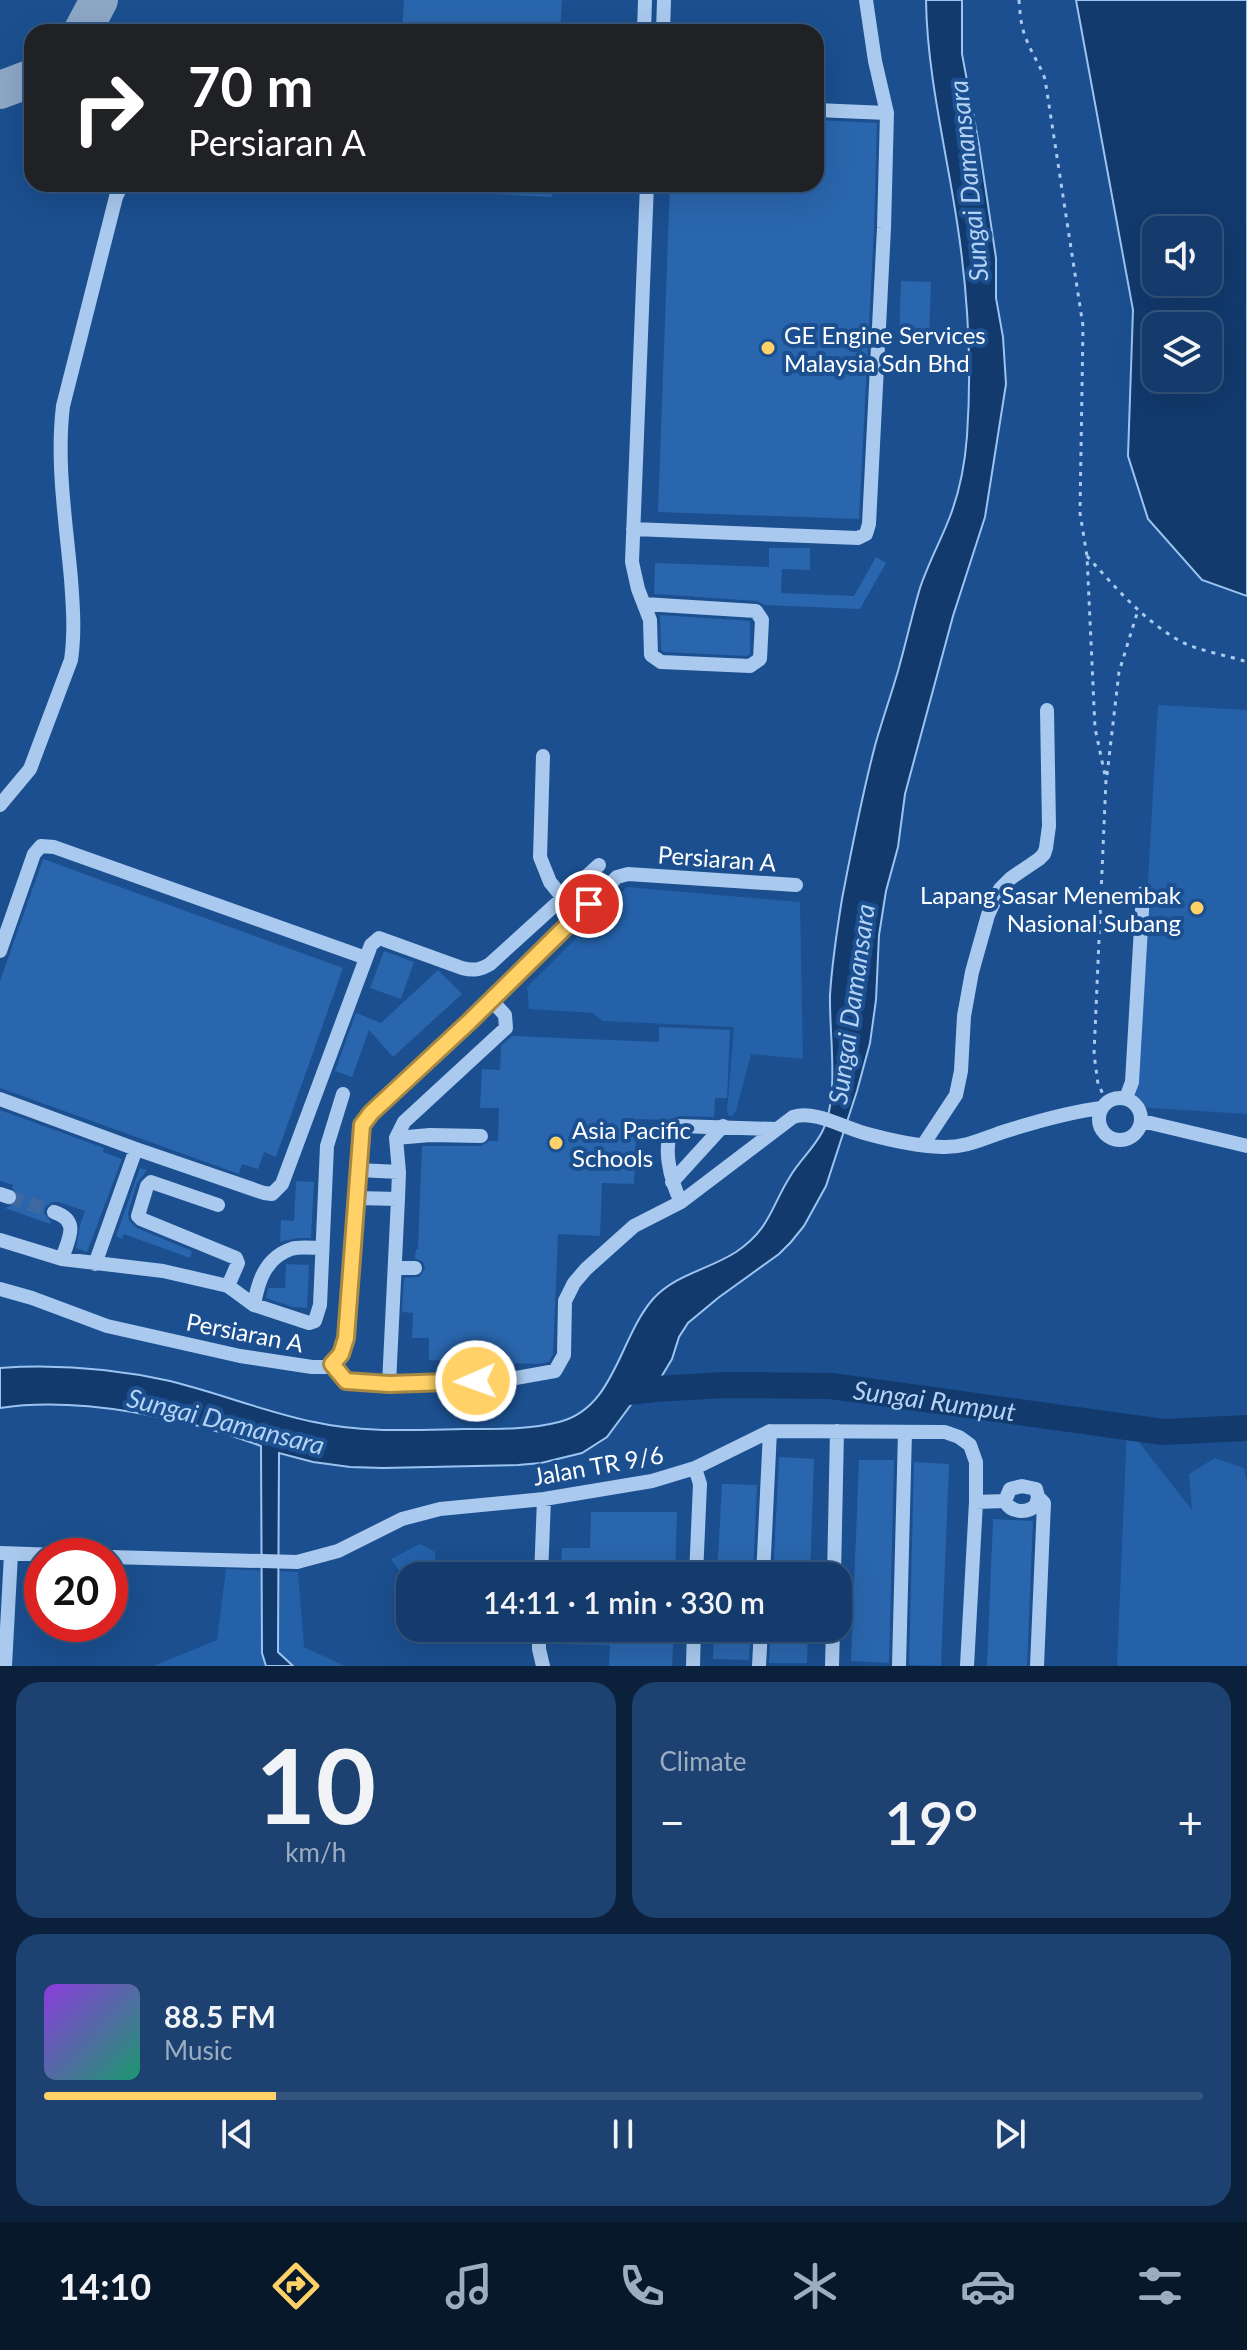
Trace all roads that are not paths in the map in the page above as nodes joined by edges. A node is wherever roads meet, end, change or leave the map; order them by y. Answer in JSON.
{"nodes":[{"id":1,"x":645,"y":0,"type":"edge"},
{"id":2,"x":664,"y":0,"type":"edge"},
{"id":3,"x":866,"y":0,"type":"edge"},
{"id":4,"x":644,"y":24,"type":"edge"},
{"id":5,"x":663,"y":24,"type":"edge"},
{"id":6,"x":824,"y":110,"type":"edge"},
{"id":7,"x":887,"y":113,"type":"junction"},
{"id":8,"x":118,"y":192,"type":"edge"},
{"id":9,"x":647,"y":192,"type":"edge"},
{"id":10,"x":633,"y":529,"type":"junction"},
{"id":11,"x":644,"y":604,"type":"junction"},
{"id":12,"x":1047,"y":710,"type":"dead end"},
{"id":13,"x":543,"y":756,"type":"dead end"},
{"id":14,"x":0,"y":805,"type":"edge"},
{"id":15,"x":599,"y":865,"type":"dead end"},
{"id":16,"x":796,"y":885,"type":"dead end"},
{"id":17,"x":1143,"y":893,"type":"dead end"},
{"id":18,"x":563,"y":898,"type":"junction"},
{"id":19,"x":0,"y":951,"type":"edge"},
{"id":20,"x":366,"y":958,"type":"junction"},
{"id":21,"x":491,"y":1000,"type":"junction"},
{"id":22,"x":424,"y":1065,"type":"junction"},
{"id":23,"x":444,"y":1086,"type":"junction"},
{"id":24,"x":343,"y":1094,"type":"dead end"},
{"id":25,"x":1126,"y":1098,"type":"junction"},
{"id":26,"x":0,"y":1099,"type":"edge"},
{"id":27,"x":1104,"y":1105,"type":"junction"},
{"id":28,"x":1142,"y":1121,"type":"junction"},
{"id":29,"x":723,"y":1126,"type":"junction"},
{"id":30,"x":776,"y":1129,"type":"junction"},
{"id":31,"x":481,"y":1136,"type":"dead end"},
{"id":32,"x":396,"y":1138,"type":"junction"},
{"id":33,"x":923,"y":1145,"type":"junction"},
{"id":34,"x":1247,"y":1146,"type":"edge"},
{"id":35,"x":136,"y":1149,"type":"junction"},
{"id":36,"x":358,"y":1170,"type":"junction"},
{"id":37,"x":399,"y":1172,"type":"junction"},
{"id":38,"x":672,"y":1182,"type":"junction"},
{"id":39,"x":357,"y":1198,"type":"junction"},
{"id":40,"x":398,"y":1199,"type":"junction"},
{"id":41,"x":681,"y":1202,"type":"junction"},
{"id":42,"x":218,"y":1205,"type":"dead end"},
{"id":43,"x":54,"y":1212,"type":"dead end"},
{"id":44,"x":0,"y":1240,"type":"edge"},
{"id":45,"x":322,"y":1248,"type":"junction"},
{"id":46,"x":62,"y":1259,"type":"junction"},
{"id":47,"x":95,"y":1264,"type":"junction"},
{"id":48,"x":395,"y":1268,"type":"junction"},
{"id":49,"x":415,"y":1268,"type":"dead end"},
{"id":50,"x":228,"y":1286,"type":"junction"},
{"id":51,"x":0,"y":1289,"type":"edge"},
{"id":52,"x":254,"y":1305,"type":"junction"},
{"id":53,"x":332,"y":1364,"type":"junction"},
{"id":54,"x":389,"y":1384,"type":"junction"},
{"id":55,"x":770,"y":1431,"type":"junction"},
{"id":56,"x":837,"y":1431,"type":"junction"},
{"id":57,"x":905,"y":1432,"type":"junction"},
{"id":58,"x":695,"y":1468,"type":"junction"},
{"id":59,"x":544,"y":1499,"type":"junction"},
{"id":60,"x":976,"y":1502,"type":"junction"},
{"id":61,"x":6,"y":1553,"type":"edge"},
{"id":62,"x":128,"y":1558,"type":"edge"},
{"id":63,"x":542,"y":1562,"type":"edge"},
{"id":64,"x":697,"y":1562,"type":"edge"},
{"id":65,"x":764,"y":1562,"type":"edge"},
{"id":66,"x":834,"y":1562,"type":"edge"},
{"id":67,"x":539,"y":1642,"type":"edge"},
{"id":68,"x":694,"y":1642,"type":"edge"},
{"id":69,"x":760,"y":1642,"type":"edge"},
{"id":70,"x":833,"y":1642,"type":"edge"},
{"id":71,"x":5,"y":1666,"type":"edge"},
{"id":72,"x":543,"y":1666,"type":"edge"},
{"id":73,"x":693,"y":1666,"type":"edge"},
{"id":74,"x":759,"y":1666,"type":"edge"},
{"id":75,"x":832,"y":1666,"type":"edge"},
{"id":76,"x":899,"y":1666,"type":"edge"},
{"id":77,"x":967,"y":1666,"type":"edge"},
{"id":78,"x":1037,"y":1666,"type":"edge"}],
"edges":[{"from":1,"to":4,"type":"street"},
{"from":2,"to":5,"type":"street"},
{"from":3,"to":7,"type":"street"},
{"from":6,"to":7,"type":"street"},
{"from":7,"to":10,"type":"street"},
{"from":8,"to":14,"type":"street"},
{"from":9,"to":10,"type":"street"},
{"from":10,"to":11,"type":"street"},
{"from":11,"to":11,"type":"street"},
{"from":12,"to":33,"type":"street"},
{"from":13,"to":18,"type":"street"},
{"from":15,"to":18,"type":"street"},
{"from":16,"to":21,"type":"street","name":"Persiaran A"},
{"from":17,"to":25,"type":"street"},
{"from":18,"to":20,"type":"street"},
{"from":19,"to":20,"type":"street"},
{"from":20,"to":35,"type":"street"},
{"from":21,"to":22,"type":"street","name":"Persiaran A"},
{"from":21,"to":23,"type":"street"},
{"from":22,"to":23,"type":"street"},
{"from":22,"to":36,"type":"street","name":"Persiaran A"},
{"from":23,"to":32,"type":"street"},
{"from":24,"to":45,"type":"street"},
{"from":25,"to":27,"type":"street"},
{"from":25,"to":28,"type":"street"},
{"from":26,"to":35,"type":"street"},
{"from":27,"to":28,"type":"street"},
{"from":27,"to":33,"type":"street"},
{"from":28,"to":34,"type":"street"},
{"from":29,"to":30,"type":"street"},
{"from":29,"to":38,"type":"street"},
{"from":29,"to":38,"type":"street"},
{"from":30,"to":33,"type":"street"},
{"from":30,"to":41,"type":"street"},
{"from":31,"to":32,"type":"street"},
{"from":32,"to":37,"type":"street"},
{"from":35,"to":47,"type":"street"},
{"from":36,"to":37,"type":"street"},
{"from":36,"to":39,"type":"street","name":"Persiaran A"},
{"from":37,"to":40,"type":"street"},
{"from":38,"to":41,"type":"street"},
{"from":39,"to":40,"type":"street"},
{"from":39,"to":53,"type":"street","name":"Persiaran A"},
{"from":40,"to":48,"type":"street"},
{"from":41,"to":54,"type":"street"},
{"from":42,"to":50,"type":"street"},
{"from":43,"to":46,"type":"street"},
{"from":44,"to":46,"type":"street"},
{"from":45,"to":52,"type":"street"},
{"from":45,"to":52,"type":"street"},
{"from":46,"to":47,"type":"street"},
{"from":47,"to":50,"type":"street"},
{"from":48,"to":49,"type":"street"},
{"from":48,"to":54,"type":"street"},
{"from":50,"to":52,"type":"street"},
{"from":51,"to":53,"type":"street","name":"Persiaran A"},
{"from":53,"to":54,"type":"street"},
{"from":55,"to":56,"type":"street","name":"Jalan TR 9/6"},
{"from":55,"to":58,"type":"street","name":"Jalan TR 9/6"},
{"from":55,"to":65,"type":"street"},
{"from":56,"to":57,"type":"street","name":"Jalan TR 9/6"},
{"from":56,"to":66,"type":"street"},
{"from":57,"to":60,"type":"street","name":"Jalan TR 9/6"},
{"from":57,"to":76,"type":"street"},
{"from":58,"to":59,"type":"street","name":"Jalan TR 9/6"},
{"from":58,"to":64,"type":"street"},
{"from":59,"to":62,"type":"street","name":"Jalan TR 9/6"},
{"from":59,"to":63,"type":"street"},
{"from":60,"to":77,"type":"street","name":"Jalan TR 9/6"},
{"from":60,"to":78,"type":"street"},
{"from":61,"to":71,"type":"street"},
{"from":67,"to":72,"type":"street"},
{"from":68,"to":73,"type":"street"},
{"from":69,"to":74,"type":"street"},
{"from":70,"to":75,"type":"street"}]}
